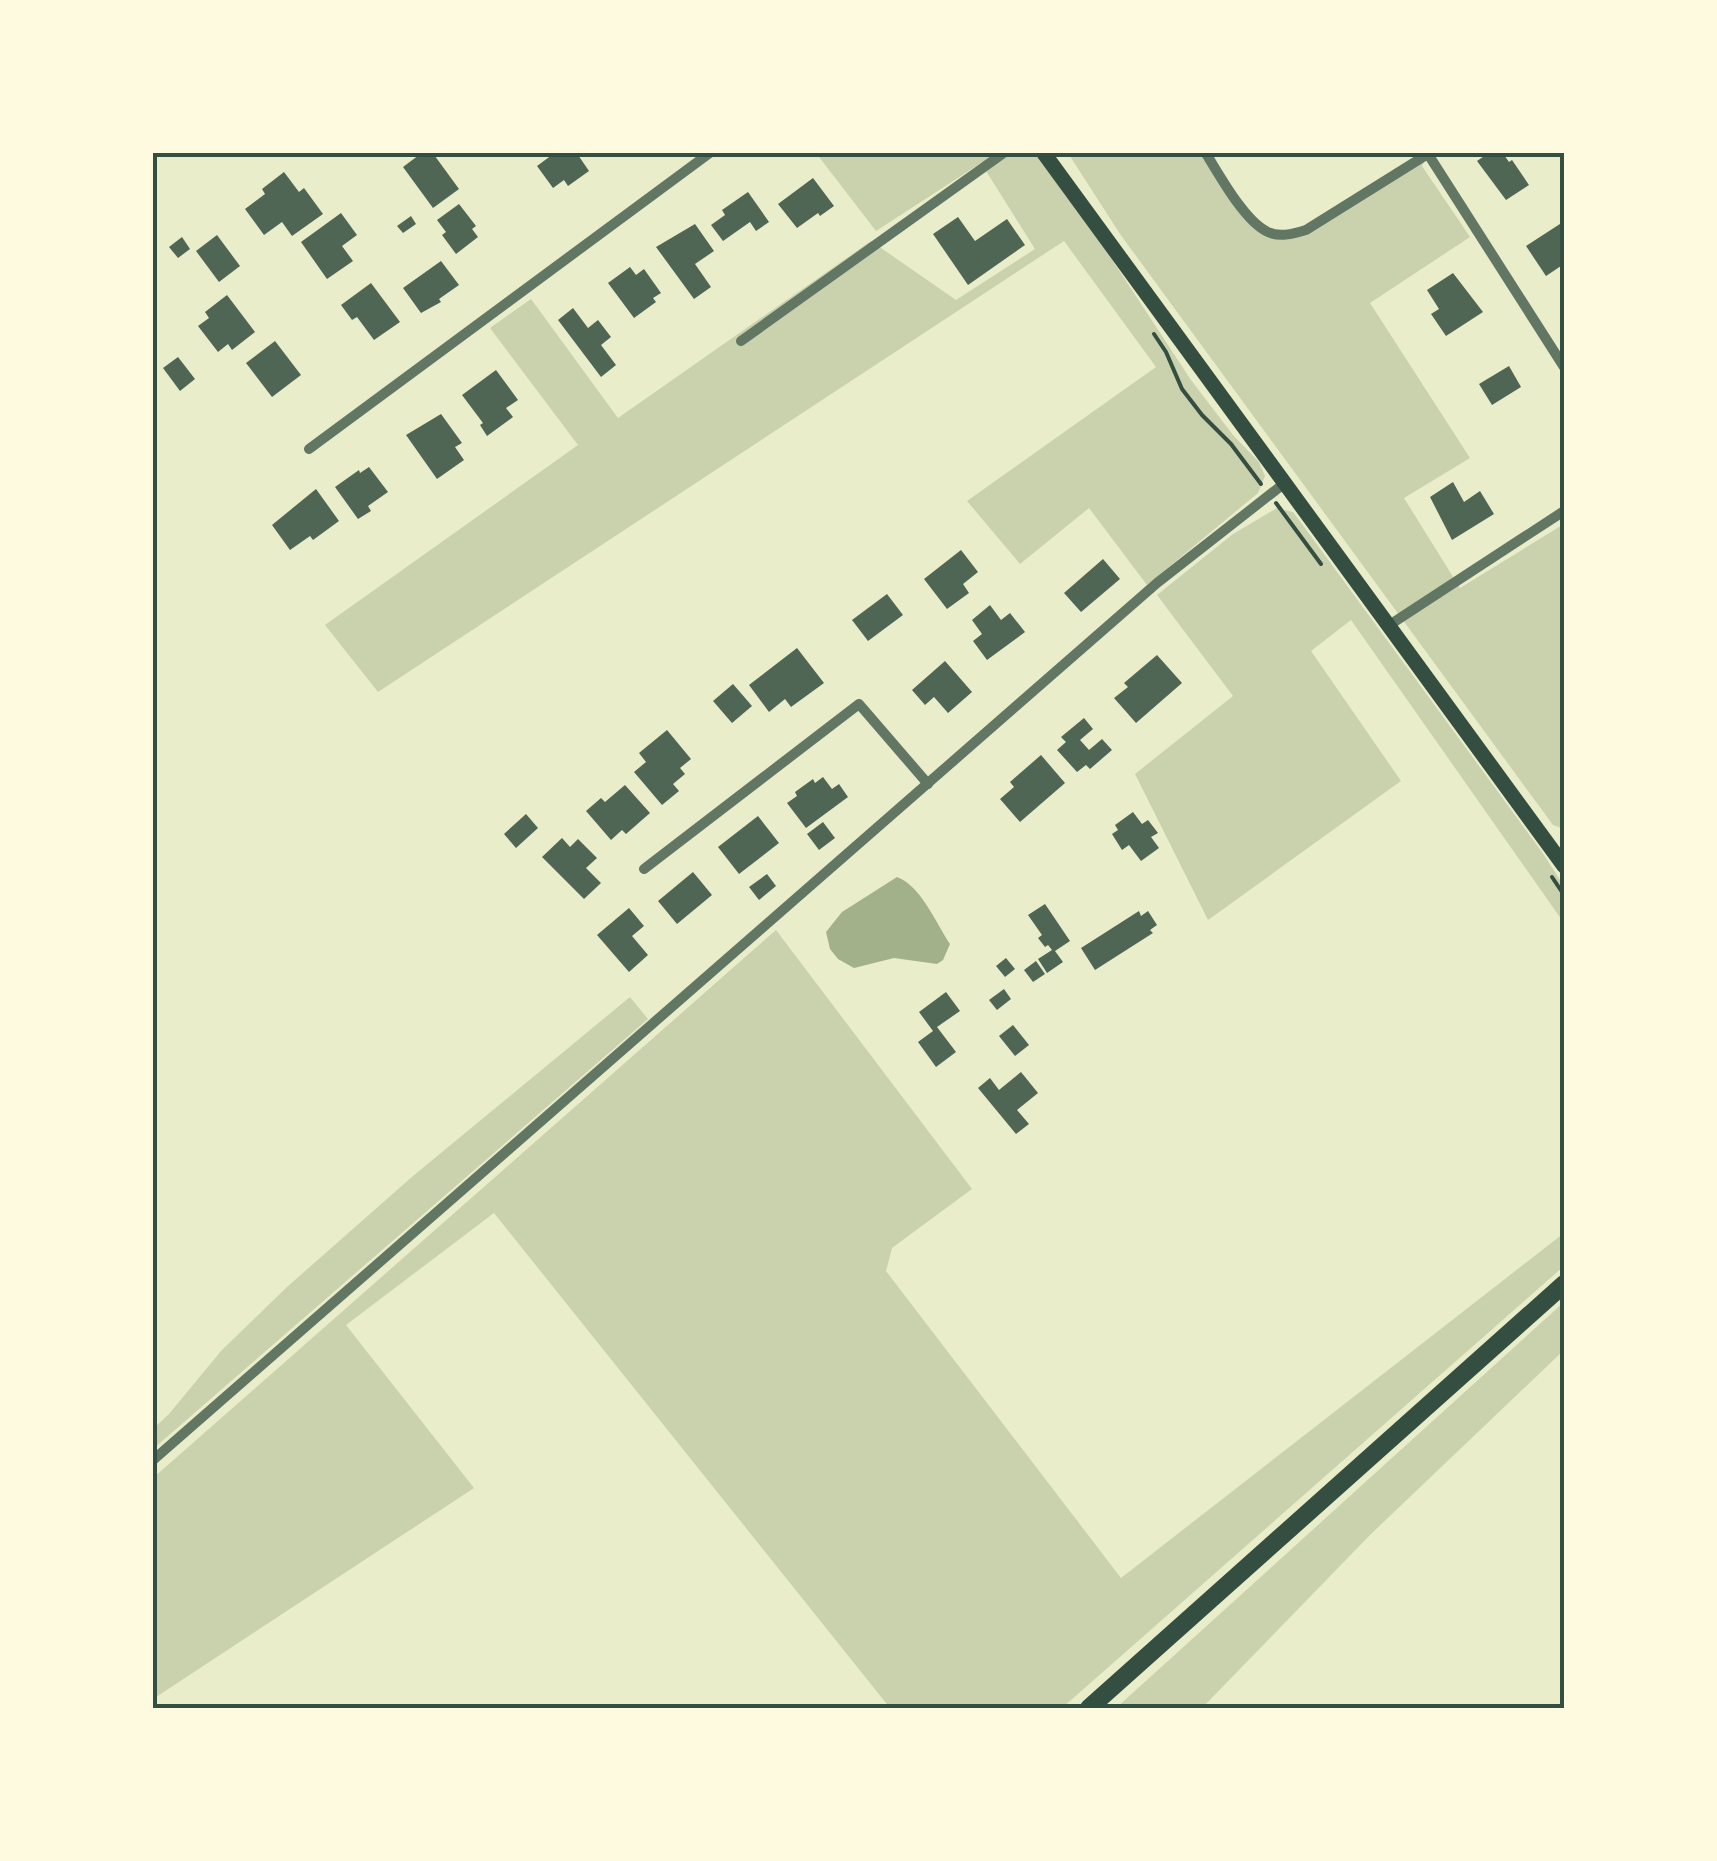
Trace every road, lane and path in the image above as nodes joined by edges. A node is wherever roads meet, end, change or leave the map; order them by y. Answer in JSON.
{"nodes":[{"id":1,"x":710,"y":152,"type":"edge"},
{"id":2,"x":1005,"y":152,"type":"edge"},
{"id":3,"x":1044,"y":152,"type":"edge"},
{"id":4,"x":1204,"y":152,"type":"edge"},
{"id":5,"x":1429,"y":153,"type":"edge"},
{"id":6,"x":1149,"y":328,"type":"dead end"},
{"id":7,"x":741,"y":341,"type":"dead end"},
{"id":8,"x":1564,"y":367,"type":"edge"},
{"id":9,"x":309,"y":449,"type":"dead end"},
{"id":10,"x":1286,"y":482,"type":"junction"},
{"id":11,"x":1270,"y":494,"type":"junction"},
{"id":12,"x":1564,"y":510,"type":"edge"},
{"id":13,"x":1326,"y":571,"type":"dead end"},
{"id":14,"x":1391,"y":624,"type":"junction"},
{"id":15,"x":928,"y":784,"type":"junction"},
{"id":16,"x":1564,"y":866,"type":"edge"},
{"id":17,"x":1545,"y":868,"type":"dead end"},
{"id":18,"x":644,"y":869,"type":"dead end"},
{"id":19,"x":1564,"y":895,"type":"edge"},
{"id":20,"x":1564,"y":1284,"type":"edge"},
{"id":21,"x":152,"y":1461,"type":"edge"},
{"id":22,"x":1088,"y":1708,"type":"edge"}],
"edges":[{"from":1,"to":9,"type":"street"},
{"from":2,"to":7,"type":"street"},
{"from":3,"to":10,"type":"main road"},
{"from":4,"to":5,"type":"street"},
{"from":5,"to":8,"type":"street"},
{"from":6,"to":11,"type":"path"},
{"from":10,"to":11,"type":"street"},
{"from":10,"to":14,"type":"main road"},
{"from":11,"to":13,"type":"path"},
{"from":11,"to":15,"type":"street"},
{"from":12,"to":14,"type":"street"},
{"from":14,"to":16,"type":"main road"},
{"from":15,"to":18,"type":"street"},
{"from":15,"to":21,"type":"street"},
{"from":17,"to":19,"type":"path"},
{"from":20,"to":22,"type":"main road"}]}
